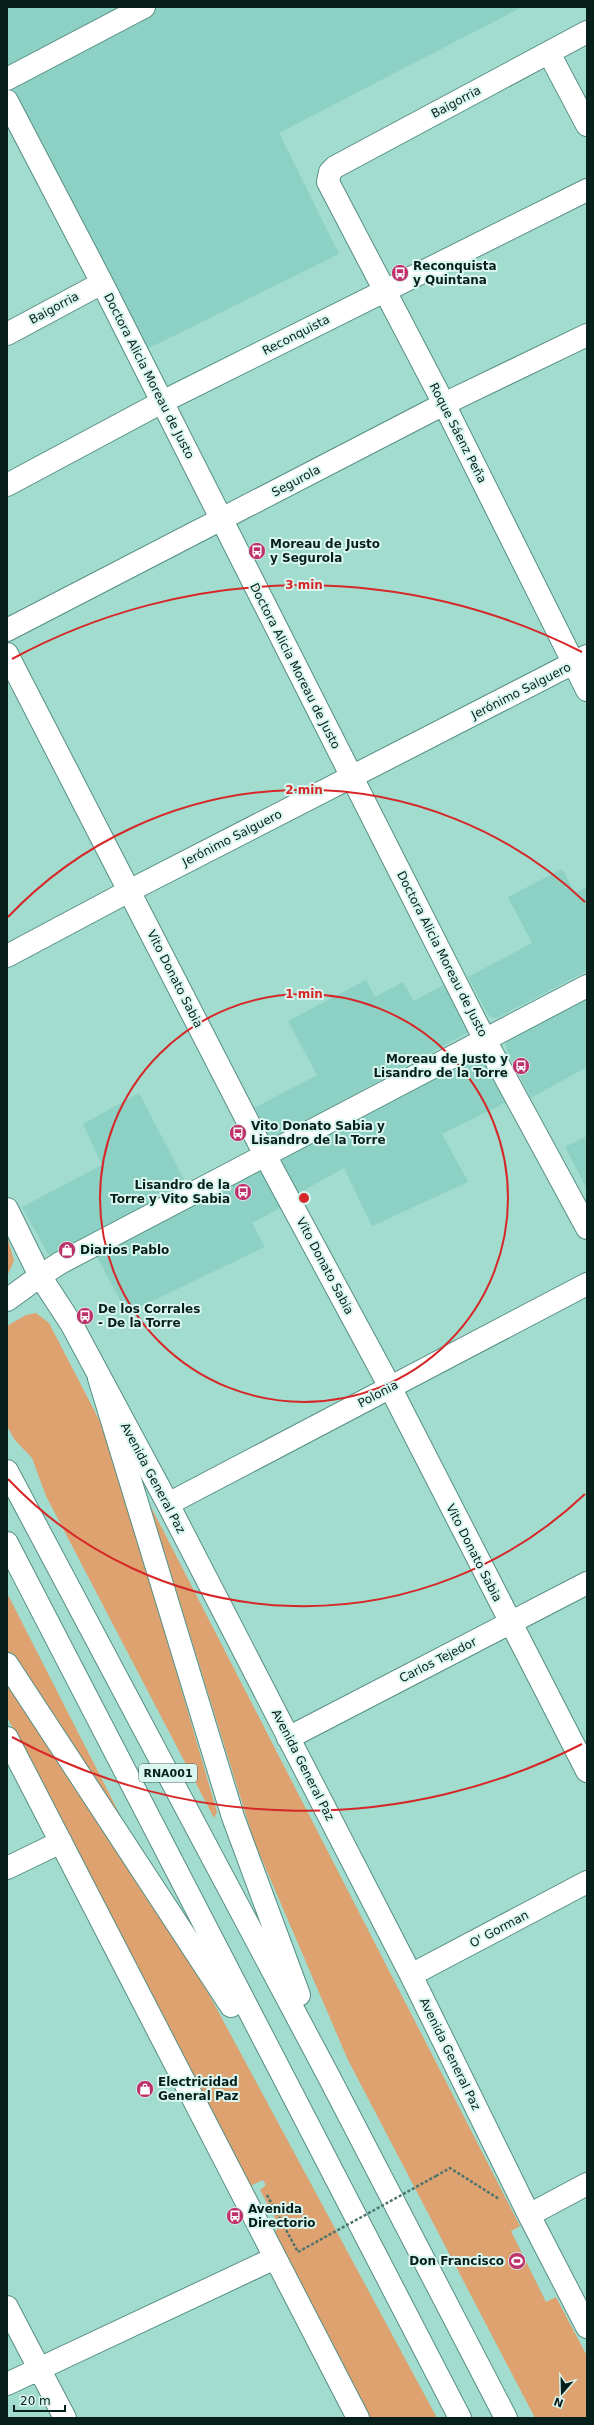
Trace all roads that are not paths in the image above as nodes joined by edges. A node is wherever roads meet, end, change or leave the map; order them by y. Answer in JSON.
{"nodes":[{"id":1,"x":144,"y":7,"type":"edge"},
{"id":2,"x":587,"y":32,"type":"edge"},
{"id":3,"x":549,"y":53,"type":"junction"},
{"id":4,"x":7,"y":79,"type":"edge"},
{"id":5,"x":7,"y":102,"type":"edge"},
{"id":6,"x":587,"y":125,"type":"edge"},
{"id":7,"x":328,"y":177,"type":"joint"},
{"id":8,"x":587,"y":190,"type":"edge"},
{"id":9,"x":102,"y":282,"type":"junction"},
{"id":10,"x":384,"y":291,"type":"junction"},
{"id":11,"x":7,"y":334,"type":"edge"},
{"id":12,"x":587,"y":335,"type":"edge"},
{"id":13,"x":162,"y":402,"type":"junction"},
{"id":14,"x":444,"y":404,"type":"junction"},
{"id":15,"x":7,"y":485,"type":"edge"},
{"id":16,"x":221,"y":520,"type":"junction"},
{"id":17,"x":7,"y":630,"type":"edge"},
{"id":18,"x":7,"y":654,"type":"edge"},
{"id":19,"x":580,"y":660,"type":"edge"},
{"id":20,"x":587,"y":690,"type":"edge"},
{"id":21,"x":352,"y":778,"type":"junction"},
{"id":22,"x":129,"y":891,"type":"junction"},
{"id":23,"x":7,"y":956,"type":"edge"},
{"id":24,"x":587,"y":986,"type":"edge"},
{"id":25,"x":485,"y":1040,"type":"junction"},
{"id":26,"x":265,"y":1155,"type":"junction"},
{"id":27,"x":7,"y":1209,"type":"edge"},
{"id":28,"x":587,"y":1228,"type":"edge"},
{"id":29,"x":40,"y":1276,"type":"junction"},
{"id":30,"x":587,"y":1284,"type":"edge"},
{"id":31,"x":7,"y":1300,"type":"edge"},
{"id":32,"x":99,"y":1378,"type":"junction"},
{"id":33,"x":390,"y":1387,"type":"junction"},
{"id":34,"x":7,"y":1471,"type":"edge"},
{"id":35,"x":168,"y":1504,"type":"junction"},
{"id":36,"x":7,"y":1542,"type":"edge"},
{"id":37,"x":587,"y":1583,"type":"edge"},
{"id":38,"x":509,"y":1623,"type":"junction"},
{"id":39,"x":7,"y":1664,"type":"edge"},
{"id":40,"x":7,"y":1738,"type":"edge"},
{"id":41,"x":288,"y":1738,"type":"junction"},
{"id":42,"x":587,"y":1771,"type":"edge"},
{"id":43,"x":61,"y":1842,"type":"junction"},
{"id":44,"x":7,"y":1868,"type":"edge"},
{"id":45,"x":587,"y":1882,"type":"edge"},
{"id":46,"x":411,"y":1975,"type":"junction"},
{"id":47,"x":328,"y":2075,"type":"junction"},
{"id":48,"x":299,"y":2110,"type":"junction"},
{"id":49,"x":587,"y":2184,"type":"edge"},
{"id":50,"x":529,"y":2215,"type":"junction"},
{"id":51,"x":275,"y":2258,"type":"junction"},
{"id":52,"x":7,"y":2307,"type":"edge"},
{"id":53,"x":587,"y":2327,"type":"edge"},
{"id":54,"x":39,"y":2369,"type":"junction"},
{"id":55,"x":7,"y":2384,"type":"edge"},
{"id":56,"x":64,"y":2418,"type":"edge"},
{"id":57,"x":358,"y":2418,"type":"edge"},
{"id":58,"x":460,"y":2418,"type":"edge"},
{"id":59,"x":506,"y":2418,"type":"edge"}],
"edges":[{"from":1,"to":4,"type":"main road"},
{"from":2,"to":3,"type":"main road","name":"Baigorria"},
{"from":3,"to":6,"type":"main road"},
{"from":3,"to":7,"type":"main road","name":"Baigorria"},
{"from":5,"to":9,"type":"main road","name":"Doctora Alicia Moreau de Justo"},
{"from":7,"to":10,"type":"main road","name":"Roque Sáenz Peña"},
{"from":8,"to":10,"type":"main road","name":"Reconquista"},
{"from":9,"to":11,"type":"main road","name":"Baigorria"},
{"from":9,"to":13,"type":"main road","name":"Doctora Alicia Moreau de Justo"},
{"from":10,"to":13,"type":"main road","name":"Reconquista"},
{"from":10,"to":14,"type":"main road","name":"Roque Sáenz Peña"},
{"from":12,"to":14,"type":"main road","name":"Segurola"},
{"from":13,"to":15,"type":"main road","name":"Reconquista"},
{"from":13,"to":16,"type":"main road","name":"Doctora Alicia Moreau de Justo"},
{"from":14,"to":16,"type":"main road","name":"Segurola"},
{"from":14,"to":19,"type":"main road","name":"Roque Sáenz Peña"},
{"from":16,"to":17,"type":"main road","name":"Segurola"},
{"from":16,"to":21,"type":"main road","name":"Doctora Alicia Moreau de Justo"},
{"from":18,"to":22,"type":"main road","name":"Vito Donato Sabia"},
{"from":19,"to":20,"type":"main road","name":"Roque Sáenz Peña"},
{"from":19,"to":21,"type":"main road","name":"Jerónimo Salguero"},
{"from":21,"to":22,"type":"main road","name":"Jerónimo Salguero"},
{"from":21,"to":25,"type":"main road","name":"Doctora Alicia Moreau de Justo"},
{"from":22,"to":23,"type":"main road","name":"Jerónimo Salguero"},
{"from":22,"to":26,"type":"main road","name":"Vito Donato Sabia"},
{"from":24,"to":25,"type":"main road"},
{"from":25,"to":26,"type":"main road"},
{"from":25,"to":28,"type":"main road","name":"Doctora Alicia Moreau de Justo"},
{"from":26,"to":29,"type":"main road"},
{"from":26,"to":33,"type":"main road","name":"Vito Donato Sabia"},
{"from":27,"to":29,"type":"main road","name":"Avenida General Paz"},
{"from":29,"to":31,"type":"main road"},
{"from":29,"to":32,"type":"main road","name":"Avenida General Paz"},
{"from":30,"to":33,"type":"main road","name":"Polonia"},
{"from":32,"to":35,"type":"main road","name":"Avenida General Paz"},
{"from":32,"to":47,"type":"main road"},
{"from":33,"to":35,"type":"main road","name":"Polonia"},
{"from":33,"to":38,"type":"main road","name":"Vito Donato Sabia"},
{"from":34,"to":47,"type":"main road","number":"RNA001"},
{"from":35,"to":41,"type":"main road","name":"Avenida General Paz"},
{"from":36,"to":48,"type":"main road","number":"RNA001"},
{"from":37,"to":38,"type":"main road","name":"Carlos Tejedor"},
{"from":38,"to":41,"type":"main road","name":"Carlos Tejedor"},
{"from":38,"to":42,"type":"main road","name":"Vito Donato Sabia"},
{"from":39,"to":48,"type":"main road"},
{"from":40,"to":43,"type":"main road"},
{"from":41,"to":46,"type":"main road","name":"Avenida General Paz"},
{"from":43,"to":44,"type":"main road"},
{"from":43,"to":51,"type":"main road"},
{"from":45,"to":46,"type":"main road","name":"O' Gorman"},
{"from":46,"to":50,"type":"main road","name":"Avenida General Paz"},
{"from":47,"to":59,"type":"main road","number":"RNA001"},
{"from":48,"to":58,"type":"main road","number":"RNA001"},
{"from":49,"to":50,"type":"main road"},
{"from":50,"to":53,"type":"main road","name":"Avenida General Paz"},
{"from":51,"to":54,"type":"main road"},
{"from":51,"to":57,"type":"main road"},
{"from":52,"to":54,"type":"main road"},
{"from":54,"to":55,"type":"main road"},
{"from":54,"to":56,"type":"main road"}]}
